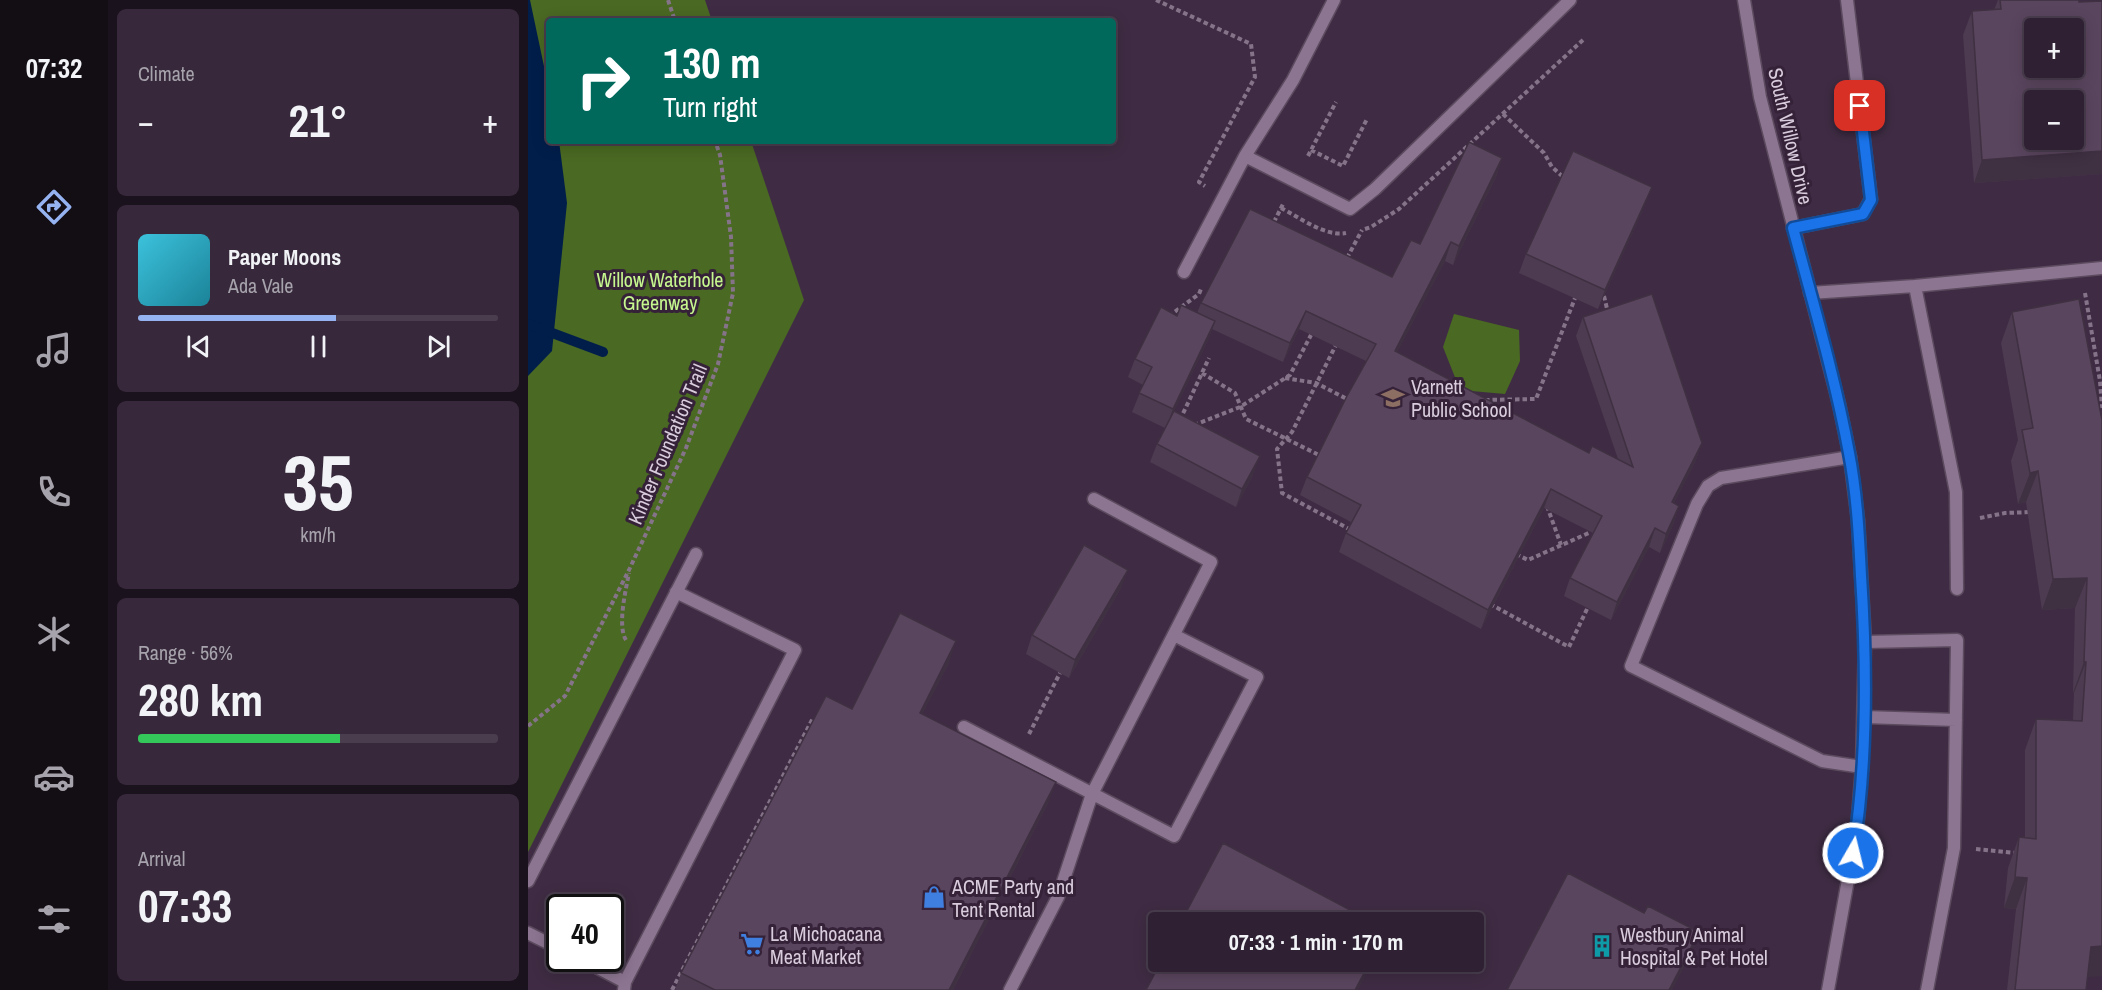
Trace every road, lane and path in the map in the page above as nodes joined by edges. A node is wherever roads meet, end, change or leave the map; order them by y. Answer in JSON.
{"nodes":[{"id":1,"x":669,"y":0,"type":"edge"},
{"id":2,"x":1156,"y":0,"type":"edge"},
{"id":3,"x":1334,"y":0,"type":"edge"},
{"id":4,"x":1570,"y":0,"type":"edge"},
{"id":5,"x":1744,"y":0,"type":"edge"},
{"id":6,"x":1847,"y":0,"type":"edge"},
{"id":7,"x":674,"y":18,"type":"edge"},
{"id":8,"x":1336,"y":102,"type":"dead end"},
{"id":9,"x":1503,"y":114,"type":"dead end"},
{"id":10,"x":1367,"y":119,"type":"dead end"},
{"id":11,"x":716,"y":144,"type":"edge"},
{"id":12,"x":1311,"y":150,"type":"junction"},
{"id":13,"x":1245,"y":156,"type":"junction"},
{"id":14,"x":1308,"y":156,"type":"dead end"},
{"id":15,"x":1563,"y":177,"type":"edge"},
{"id":16,"x":1211,"y":189,"type":"dead end"},
{"id":17,"x":1283,"y":204,"type":"dead end"},
{"id":18,"x":1264,"y":217,"type":"edge"},
{"id":19,"x":1274,"y":222,"type":"junction"},
{"id":20,"x":1282,"y":226,"type":"edge"},
{"id":21,"x":1793,"y":228,"type":"junction"},
{"id":22,"x":1362,"y":230,"type":"dead end"},
{"id":23,"x":1337,"y":255,"type":"edge"},
{"id":24,"x":1346,"y":260,"type":"junction"},
{"id":25,"x":1355,"y":264,"type":"edge"},
{"id":26,"x":2102,"y":268,"type":"edge"},
{"id":27,"x":2082,"y":270,"type":"junction"},
{"id":28,"x":1184,"y":272,"type":"dead end"},
{"id":29,"x":1203,"y":285,"type":"dead end"},
{"id":30,"x":1915,"y":286,"type":"junction"},
{"id":31,"x":1810,"y":292,"type":"junction"},
{"id":32,"x":1604,"y":296,"type":"edge"},
{"id":33,"x":1575,"y":298,"type":"edge"},
{"id":34,"x":1609,"y":315,"type":"edge"},
{"id":35,"x":1165,"y":319,"type":"edge"},
{"id":36,"x":1342,"y":333,"type":"edge"},
{"id":37,"x":1311,"y":335,"type":"edge"},
{"id":38,"x":1209,"y":358,"type":"edge"},
{"id":39,"x":1202,"y":372,"type":"junction"},
{"id":40,"x":1285,"y":378,"type":"junction"},
{"id":41,"x":1316,"y":384,"type":"junction"},
{"id":42,"x":1483,"y":400,"type":"edge"},
{"id":43,"x":1356,"y":404,"type":"edge"},
{"id":44,"x":1240,"y":407,"type":"junction"},
{"id":45,"x":2102,"y":408,"type":"edge"},
{"id":46,"x":1176,"y":426,"type":"edge"},
{"id":47,"x":1192,"y":426,"type":"edge"},
{"id":48,"x":1286,"y":438,"type":"junction"},
{"id":49,"x":1850,"y":456,"type":"junction"},
{"id":50,"x":1328,"y":459,"type":"edge"},
{"id":51,"x":1094,"y":499,"type":"dead end"},
{"id":52,"x":1545,"y":502,"type":"edge"},
{"id":53,"x":2041,"y":512,"type":"edge"},
{"id":54,"x":1956,"y":522,"type":"junction"},
{"id":55,"x":1354,"y":532,"type":"edge"},
{"id":56,"x":1591,"y":532,"type":"edge"},
{"id":57,"x":1561,"y":545,"type":"junction"},
{"id":58,"x":1509,"y":550,"type":"edge"},
{"id":59,"x":696,"y":555,"type":"dead end"},
{"id":60,"x":629,"y":570,"type":"junction"},
{"id":61,"x":1957,"y":589,"type":"dead end"},
{"id":62,"x":676,"y":592,"type":"junction"},
{"id":63,"x":1488,"y":603,"type":"edge"},
{"id":64,"x":1587,"y":609,"type":"edge"},
{"id":65,"x":1174,"y":635,"type":"junction"},
{"id":66,"x":1864,"y":642,"type":"junction"},
{"id":67,"x":643,"y":657,"type":"junction"},
{"id":68,"x":1060,"y":674,"type":"edge"},
{"id":69,"x":1864,"y":717,"type":"junction"},
{"id":70,"x":813,"y":718,"type":"edge"},
{"id":71,"x":1956,"y":720,"type":"junction"},
{"id":72,"x":528,"y":726,"type":"edge"},
{"id":73,"x":964,"y":727,"type":"dead end"},
{"id":74,"x":1018,"y":755,"type":"junction"},
{"id":75,"x":1862,"y":767,"type":"junction"},
{"id":76,"x":1092,"y":794,"type":"junction"},
{"id":77,"x":1954,"y":848,"type":"junction"},
{"id":78,"x":2021,"y":854,"type":"edge"},
{"id":79,"x":528,"y":881,"type":"edge"},
{"id":80,"x":528,"y":933,"type":"edge"},
{"id":81,"x":546,"y":942,"type":"edge"},
{"id":82,"x":602,"y":972,"type":"edge"},
{"id":83,"x":625,"y":986,"type":"edge"},
{"id":84,"x":672,"y":990,"type":"edge"},
{"id":85,"x":1010,"y":990,"type":"edge"},
{"id":86,"x":1828,"y":990,"type":"edge"},
{"id":87,"x":1927,"y":990,"type":"edge"}],
"edges":[{"from":1,"to":7,"type":"path"},
{"from":2,"to":16,"type":"path"},
{"from":3,"to":13,"type":"street"},
{"from":4,"to":13,"type":"street"},
{"from":5,"to":21,"type":"street","name":"South Willow Drive"},
{"from":6,"to":21,"type":"street"},
{"from":8,"to":12,"type":"path"},
{"from":9,"to":15,"type":"path"},
{"from":10,"to":12,"type":"path"},
{"from":11,"to":60,"type":"path","name":"Kinder Foundation Trail"},
{"from":12,"to":14,"type":"path"},
{"from":13,"to":28,"type":"street"},
{"from":17,"to":19,"type":"path"},
{"from":18,"to":19,"type":"path"},
{"from":19,"to":20,"type":"path"},
{"from":21,"to":31,"type":"street","name":"South Willow Drive"},
{"from":22,"to":24,"type":"path"},
{"from":23,"to":24,"type":"path"},
{"from":24,"to":25,"type":"path"},
{"from":26,"to":27,"type":"street"},
{"from":27,"to":30,"type":"street"},
{"from":27,"to":45,"type":"path"},
{"from":29,"to":35,"type":"path"},
{"from":30,"to":31,"type":"street"},
{"from":30,"to":54,"type":"street"},
{"from":31,"to":49,"type":"street","name":"South Willow Drive"},
{"from":32,"to":34,"type":"path"},
{"from":33,"to":42,"type":"path"},
{"from":36,"to":41,"type":"path"},
{"from":37,"to":40,"type":"path"},
{"from":38,"to":39,"type":"path"},
{"from":39,"to":44,"type":"path"},
{"from":39,"to":46,"type":"path"},
{"from":40,"to":41,"type":"path"},
{"from":40,"to":44,"type":"path"},
{"from":41,"to":43,"type":"path"},
{"from":41,"to":48,"type":"path"},
{"from":44,"to":47,"type":"path"},
{"from":44,"to":48,"type":"path"},
{"from":48,"to":50,"type":"path"},
{"from":48,"to":55,"type":"path"},
{"from":49,"to":66,"type":"street","name":"South Willow Drive"},
{"from":49,"to":75,"type":"street"},
{"from":51,"to":65,"type":"street"},
{"from":52,"to":57,"type":"path"},
{"from":53,"to":54,"type":"path"},
{"from":54,"to":61,"type":"street"},
{"from":56,"to":57,"type":"path"},
{"from":57,"to":58,"type":"path"},
{"from":59,"to":62,"type":"street"},
{"from":60,"to":67,"type":"path"},
{"from":60,"to":72,"type":"path","name":"Kinder Foundation Trail"},
{"from":62,"to":67,"type":"street"},
{"from":62,"to":83,"type":"street"},
{"from":63,"to":64,"type":"path"},
{"from":65,"to":76,"type":"street"},
{"from":65,"to":76,"type":"street"},
{"from":66,"to":69,"type":"street","name":"South Willow Drive"},
{"from":66,"to":71,"type":"street"},
{"from":67,"to":79,"type":"street"},
{"from":68,"to":74,"type":"path"},
{"from":69,"to":71,"type":"street"},
{"from":69,"to":75,"type":"street","name":"South Willow Drive"},
{"from":70,"to":84,"type":"path"},
{"from":71,"to":77,"type":"street"},
{"from":73,"to":74,"type":"street"},
{"from":74,"to":76,"type":"street"},
{"from":75,"to":86,"type":"street","name":"South Willow Drive"},
{"from":76,"to":85,"type":"street"},
{"from":77,"to":78,"type":"path"},
{"from":77,"to":87,"type":"street"},
{"from":80,"to":81,"type":"street"},
{"from":82,"to":83,"type":"street"}]}
